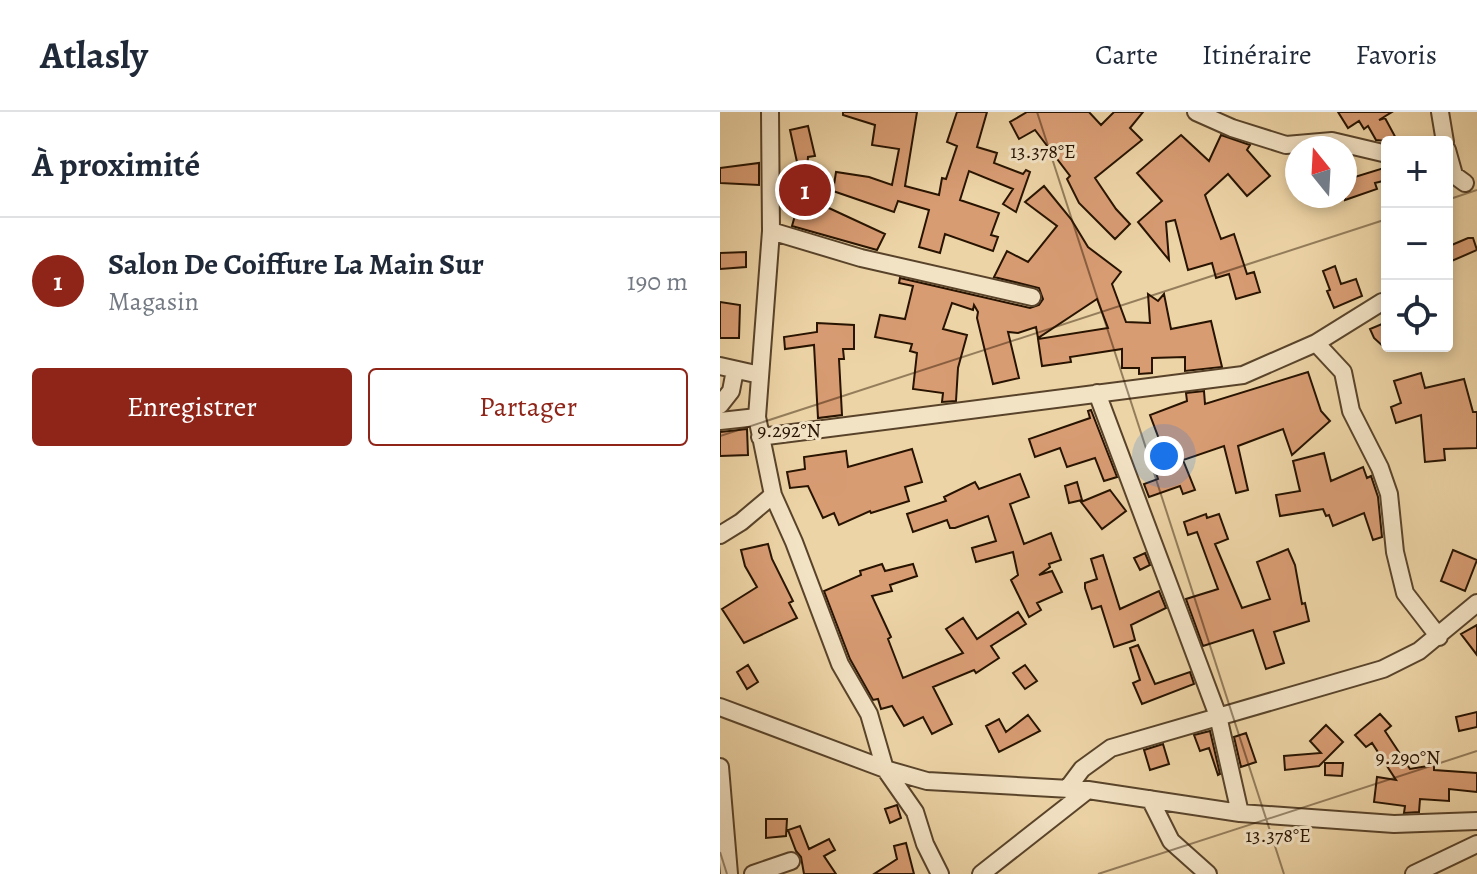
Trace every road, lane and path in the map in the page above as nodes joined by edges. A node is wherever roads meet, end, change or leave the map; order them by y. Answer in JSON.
{"nodes":[{"id":1,"x":770,"y":112,"type":"edge"},
{"id":2,"x":1196,"y":112,"type":"edge"},
{"id":3,"x":1440,"y":112,"type":"edge"},
{"id":4,"x":1444,"y":136,"type":"edge"},
{"id":5,"x":1381,"y":153,"type":"edge"},
{"id":6,"x":1453,"y":171,"type":"edge"},
{"id":7,"x":1453,"y":178,"type":"edge"},
{"id":8,"x":1465,"y":183,"type":"junction"},
{"id":9,"x":1477,"y":196,"type":"edge"},
{"id":10,"x":771,"y":231,"type":"junction"},
{"id":11,"x":1032,"y":297,"type":"dead end"},
{"id":12,"x":1381,"y":303,"type":"edge"},
{"id":13,"x":1316,"y":343,"type":"junction"},
{"id":14,"x":727,"y":368,"type":"edge"},
{"id":15,"x":760,"y":375,"type":"junction"},
{"id":16,"x":1097,"y":393,"type":"junction"},
{"id":17,"x":720,"y":405,"type":"edge"},
{"id":18,"x":757,"y":417,"type":"junction"},
{"id":19,"x":720,"y":421,"type":"edge"},
{"id":20,"x":760,"y":437,"type":"junction"},
{"id":21,"x":773,"y":495,"type":"junction"},
{"id":22,"x":720,"y":535,"type":"edge"},
{"id":23,"x":1477,"y":603,"type":"edge"},
{"id":24,"x":1439,"y":637,"type":"junction"},
{"id":25,"x":720,"y":707,"type":"edge"},
{"id":26,"x":1218,"y":716,"type":"junction"},
{"id":27,"x":720,"y":767,"type":"edge"},
{"id":28,"x":885,"y":769,"type":"junction"},
{"id":29,"x":1067,"y":789,"type":"junction"},
{"id":30,"x":1088,"y":790,"type":"junction"},
{"id":31,"x":1150,"y":799,"type":"junction"},
{"id":32,"x":1240,"y":813,"type":"junction"},
{"id":33,"x":1477,"y":821,"type":"edge"},
{"id":34,"x":1477,"y":844,"type":"edge"},
{"id":35,"x":791,"y":861,"type":"dead end"},
{"id":36,"x":729,"y":874,"type":"edge"},
{"id":37,"x":753,"y":874,"type":"edge"},
{"id":38,"x":940,"y":874,"type":"edge"},
{"id":39,"x":981,"y":874,"type":"edge"},
{"id":40,"x":1208,"y":874,"type":"edge"},
{"id":41,"x":1414,"y":874,"type":"edge"}],
"edges":[{"from":1,"to":10,"type":"street"},
{"from":2,"to":5,"type":"street"},
{"from":3,"to":4,"type":"street"},
{"from":6,"to":8,"type":"street"},
{"from":7,"to":8,"type":"street"},
{"from":8,"to":9,"type":"street"},
{"from":10,"to":11,"type":"street"},
{"from":10,"to":15,"type":"street"},
{"from":12,"to":13,"type":"street"},
{"from":13,"to":16,"type":"street"},
{"from":13,"to":24,"type":"street"},
{"from":14,"to":15,"type":"street"},
{"from":14,"to":17,"type":"street"},
{"from":15,"to":18,"type":"street"},
{"from":16,"to":20,"type":"street"},
{"from":16,"to":26,"type":"street"},
{"from":18,"to":19,"type":"street"},
{"from":18,"to":20,"type":"street"},
{"from":20,"to":21,"type":"street"},
{"from":21,"to":22,"type":"street"},
{"from":21,"to":28,"type":"street"},
{"from":23,"to":24,"type":"street"},
{"from":24,"to":26,"type":"street"},
{"from":25,"to":28,"type":"street"},
{"from":26,"to":29,"type":"street"},
{"from":26,"to":32,"type":"street"},
{"from":27,"to":36,"type":"street"},
{"from":28,"to":29,"type":"street"},
{"from":28,"to":38,"type":"street"},
{"from":29,"to":30,"type":"street"},
{"from":30,"to":31,"type":"street"},
{"from":30,"to":39,"type":"street"},
{"from":31,"to":32,"type":"street"},
{"from":31,"to":40,"type":"street"},
{"from":32,"to":33,"type":"street"},
{"from":34,"to":41,"type":"street"},
{"from":35,"to":37,"type":"street"}]}
